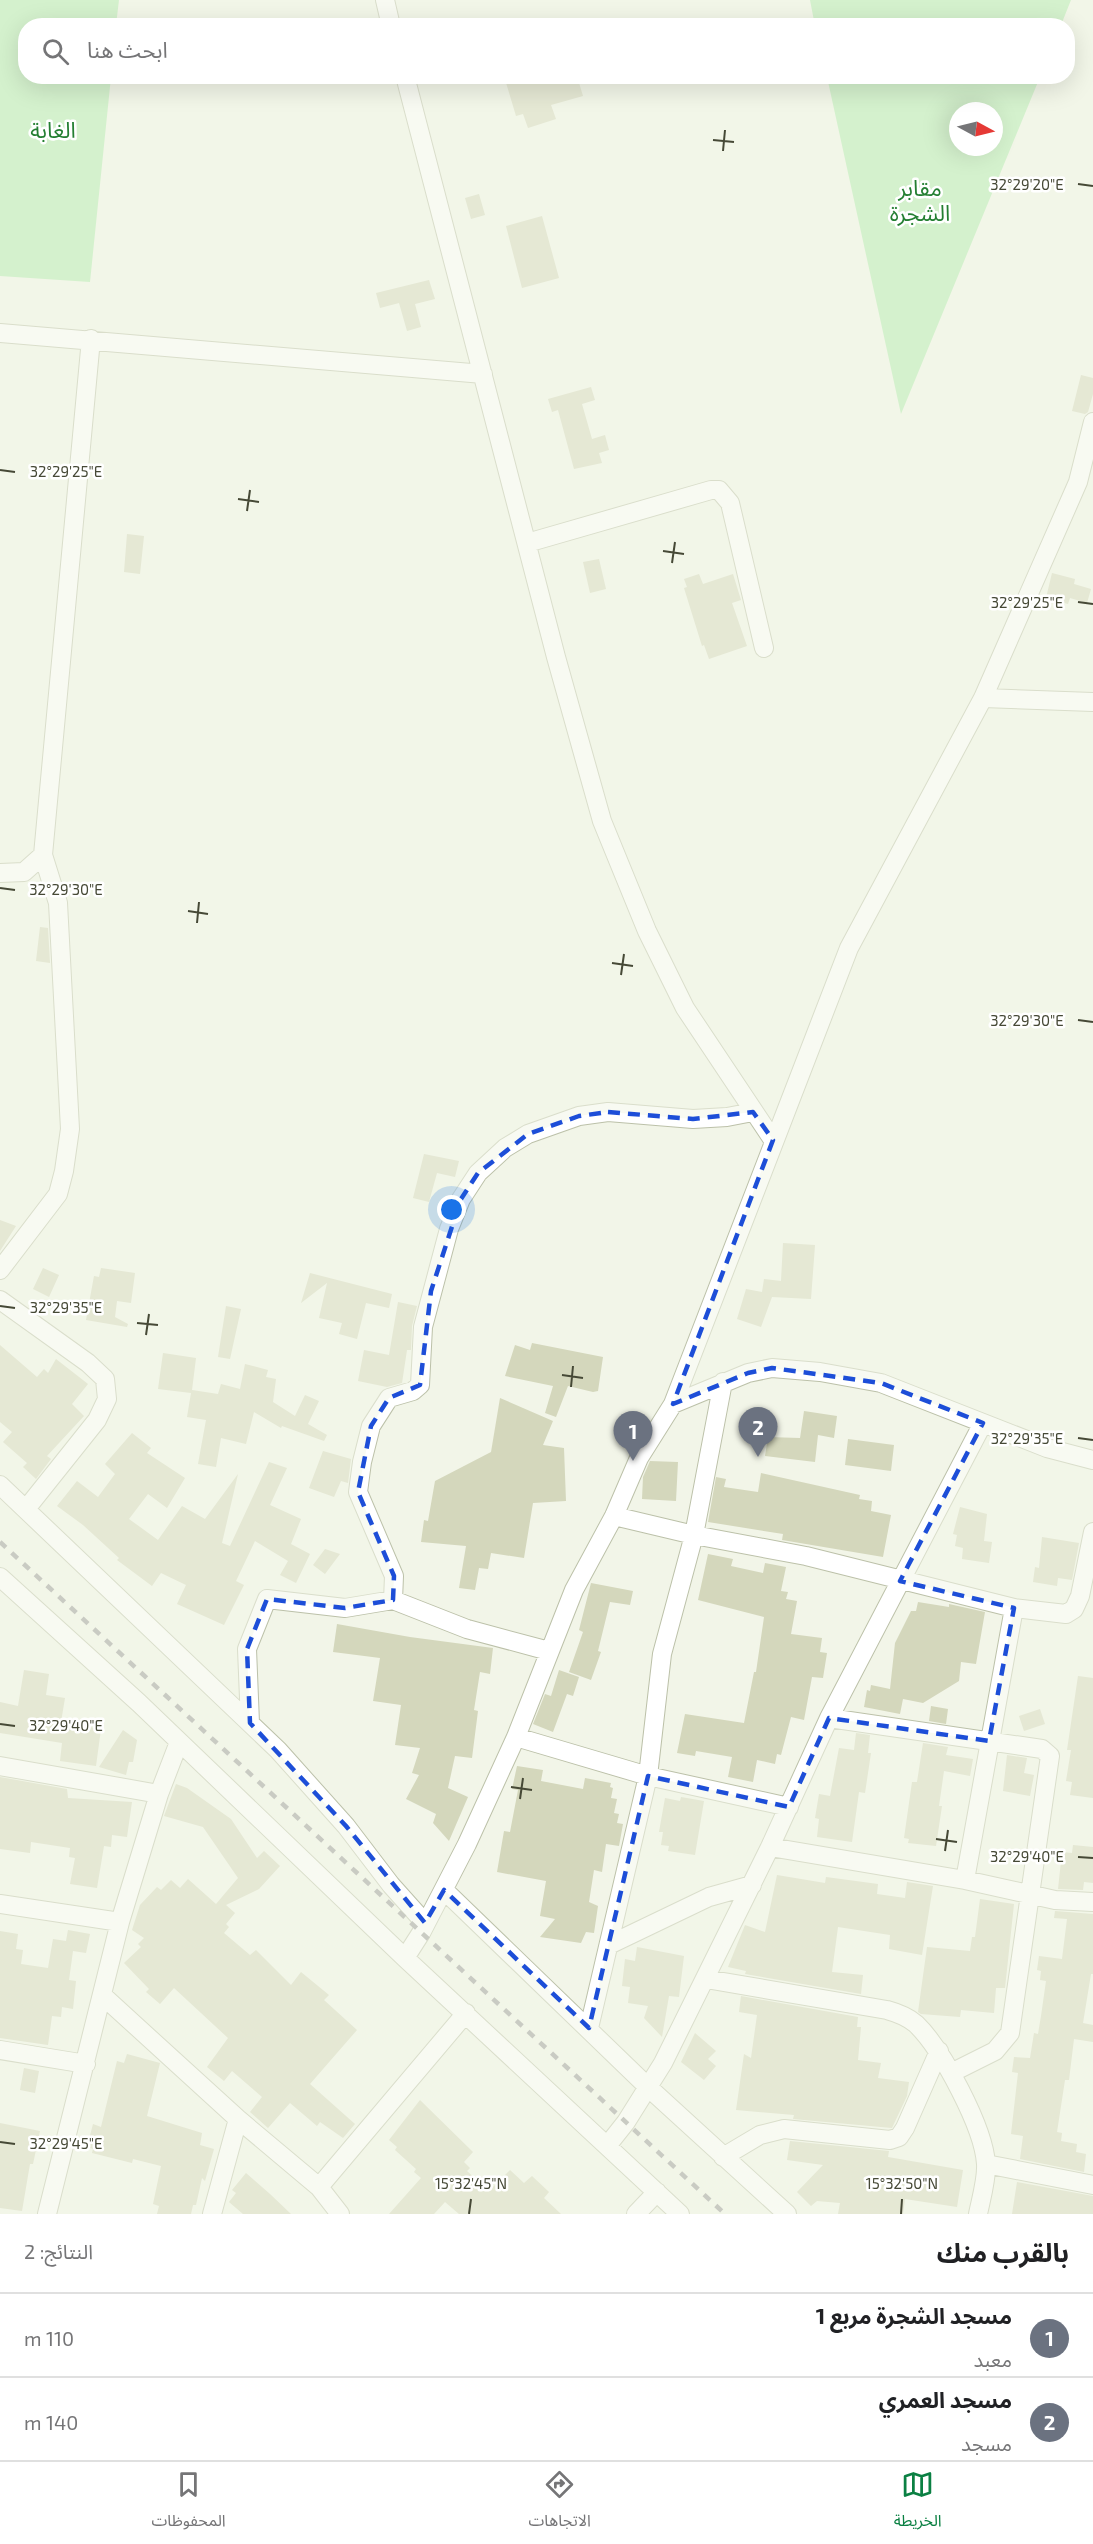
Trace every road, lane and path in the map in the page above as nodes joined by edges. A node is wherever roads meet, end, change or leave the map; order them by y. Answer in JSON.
{"nodes":[{"id":1,"x":385,"y":0,"type":"edge"},
{"id":2,"x":389,"y":18,"type":"edge"},
{"id":3,"x":407,"y":84,"type":"edge"},
{"id":4,"x":0,"y":333,"type":"edge"},
{"id":5,"x":91,"y":339,"type":"junction"},
{"id":6,"x":483,"y":374,"type":"junction"},
{"id":7,"x":1093,"y":422,"type":"edge"},
{"id":8,"x":1085,"y":484,"type":"edge"},
{"id":9,"x":527,"y":543,"type":"junction"},
{"id":10,"x":764,"y":648,"type":"dead end"},
{"id":11,"x":983,"y":698,"type":"junction"},
{"id":12,"x":1093,"y":702,"type":"edge"},
{"id":13,"x":43,"y":855,"type":"junction"},
{"id":14,"x":0,"y":873,"type":"edge"},
{"id":15,"x":753,"y":1112,"type":"junction"},
{"id":16,"x":773,"y":1140,"type":"junction"},
{"id":17,"x":0,"y":1270,"type":"edge"},
{"id":18,"x":0,"y":1300,"type":"edge"},
{"id":19,"x":723,"y":1382,"type":"junction"},
{"id":20,"x":673,"y":1404,"type":"junction"},
{"id":21,"x":983,"y":1423,"type":"junction"},
{"id":22,"x":1093,"y":1460,"type":"edge"},
{"id":23,"x":0,"y":1485,"type":"edge"},
{"id":24,"x":26,"y":1509,"type":"junction"},
{"id":25,"x":614,"y":1516,"type":"junction"},
{"id":26,"x":1093,"y":1532,"type":"edge"},
{"id":27,"x":694,"y":1535,"type":"junction"},
{"id":28,"x":0,"y":1578,"type":"edge"},
{"id":29,"x":900,"y":1581,"type":"junction"},
{"id":30,"x":393,"y":1600,"type":"junction"},
{"id":31,"x":1014,"y":1608,"type":"junction"},
{"id":32,"x":549,"y":1651,"type":"junction"},
{"id":33,"x":828,"y":1718,"type":"junction"},
{"id":34,"x":250,"y":1723,"type":"junction"},
{"id":35,"x":516,"y":1737,"type":"junction"},
{"id":36,"x":989,"y":1741,"type":"junction"},
{"id":37,"x":179,"y":1742,"type":"junction"},
{"id":38,"x":0,"y":1766,"type":"edge"},
{"id":39,"x":648,"y":1776,"type":"junction"},
{"id":40,"x":159,"y":1794,"type":"junction"},
{"id":41,"x":789,"y":1807,"type":"junction"},
{"id":42,"x":770,"y":1847,"type":"junction"},
{"id":43,"x":965,"y":1880,"type":"junction"},
{"id":44,"x":752,"y":1885,"type":"junction"},
{"id":45,"x":444,"y":1890,"type":"junction"},
{"id":46,"x":1029,"y":1893,"type":"junction"},
{"id":47,"x":1093,"y":1902,"type":"edge"},
{"id":48,"x":0,"y":1904,"type":"edge"},
{"id":49,"x":120,"y":1922,"type":"junction"},
{"id":50,"x":425,"y":1923,"type":"junction"},
{"id":51,"x":609,"y":1945,"type":"junction"},
{"id":52,"x":405,"y":1958,"type":"junction"},
{"id":53,"x":706,"y":1979,"type":"junction"},
{"id":54,"x":102,"y":1995,"type":"junction"},
{"id":55,"x":466,"y":2013,"type":"junction"},
{"id":56,"x":589,"y":2028,"type":"junction"},
{"id":57,"x":0,"y":2050,"type":"edge"},
{"id":58,"x":939,"y":2051,"type":"junction"},
{"id":59,"x":86,"y":2064,"type":"junction"},
{"id":60,"x":951,"y":2073,"type":"junction"},
{"id":61,"x":649,"y":2088,"type":"junction"},
{"id":62,"x":238,"y":2119,"type":"junction"},
{"id":63,"x":607,"y":2146,"type":"junction"},
{"id":64,"x":723,"y":2157,"type":"junction"},
{"id":65,"x":986,"y":2164,"type":"junction"},
{"id":66,"x":1093,"y":2185,"type":"edge"},
{"id":67,"x":319,"y":2187,"type":"junction"},
{"id":68,"x":657,"y":2192,"type":"junction"},
{"id":69,"x":47,"y":2214,"type":"edge"},
{"id":70,"x":212,"y":2214,"type":"edge"},
{"id":71,"x":340,"y":2214,"type":"edge"},
{"id":72,"x":636,"y":2214,"type":"edge"},
{"id":73,"x":680,"y":2214,"type":"edge"},
{"id":74,"x":788,"y":2214,"type":"edge"},
{"id":75,"x":978,"y":2214,"type":"edge"}],
"edges":[{"from":1,"to":2,"type":"street"},
{"from":3,"to":6,"type":"street"},
{"from":4,"to":5,"type":"street"},
{"from":5,"to":6,"type":"street"},
{"from":5,"to":13,"type":"street"},
{"from":6,"to":9,"type":"street"},
{"from":7,"to":8,"type":"street"},
{"from":8,"to":11,"type":"street"},
{"from":9,"to":10,"type":"street"},
{"from":9,"to":15,"type":"street"},
{"from":11,"to":12,"type":"street"},
{"from":11,"to":16,"type":"street"},
{"from":13,"to":14,"type":"street"},
{"from":13,"to":17,"type":"street"},
{"from":15,"to":16,"type":"street"},
{"from":15,"to":30,"type":"street"},
{"from":16,"to":20,"type":"street"},
{"from":18,"to":24,"type":"street"},
{"from":19,"to":20,"type":"street"},
{"from":19,"to":21,"type":"street"},
{"from":19,"to":27,"type":"street"},
{"from":20,"to":25,"type":"street"},
{"from":21,"to":22,"type":"street"},
{"from":21,"to":29,"type":"street"},
{"from":23,"to":24,"type":"street"},
{"from":24,"to":34,"type":"street"},
{"from":25,"to":27,"type":"street"},
{"from":25,"to":32,"type":"street"},
{"from":26,"to":31,"type":"street"},
{"from":27,"to":29,"type":"street"},
{"from":27,"to":39,"type":"street"},
{"from":28,"to":37,"type":"street"},
{"from":29,"to":31,"type":"street"},
{"from":29,"to":33,"type":"street"},
{"from":30,"to":32,"type":"street"},
{"from":30,"to":34,"type":"street"},
{"from":31,"to":36,"type":"street"},
{"from":32,"to":35,"type":"street"},
{"from":33,"to":36,"type":"street"},
{"from":33,"to":41,"type":"street"},
{"from":34,"to":50,"type":"street"},
{"from":35,"to":39,"type":"street"},
{"from":35,"to":45,"type":"street"},
{"from":36,"to":43,"type":"street"},
{"from":36,"to":46,"type":"street"},
{"from":37,"to":40,"type":"street"},
{"from":37,"to":52,"type":"street"},
{"from":38,"to":40,"type":"street"},
{"from":39,"to":41,"type":"street"},
{"from":39,"to":51,"type":"street"},
{"from":40,"to":49,"type":"street"},
{"from":41,"to":42,"type":"street"},
{"from":42,"to":43,"type":"street"},
{"from":42,"to":44,"type":"street"},
{"from":43,"to":46,"type":"street"},
{"from":44,"to":51,"type":"street"},
{"from":44,"to":53,"type":"street"},
{"from":45,"to":50,"type":"street"},
{"from":45,"to":56,"type":"street"},
{"from":46,"to":47,"type":"street"},
{"from":46,"to":60,"type":"street"},
{"from":48,"to":49,"type":"street"},
{"from":49,"to":54,"type":"street"},
{"from":50,"to":52,"type":"street"},
{"from":51,"to":56,"type":"street"},
{"from":52,"to":55,"type":"street"},
{"from":53,"to":58,"type":"street"},
{"from":53,"to":61,"type":"street"},
{"from":54,"to":59,"type":"street"},
{"from":54,"to":62,"type":"street"},
{"from":55,"to":63,"type":"street"},
{"from":55,"to":67,"type":"street"},
{"from":56,"to":61,"type":"street"},
{"from":57,"to":59,"type":"street"},
{"from":58,"to":60,"type":"street"},
{"from":58,"to":64,"type":"street"},
{"from":59,"to":69,"type":"street"},
{"from":60,"to":65,"type":"street"},
{"from":61,"to":63,"type":"street"},
{"from":61,"to":64,"type":"street"},
{"from":62,"to":67,"type":"street"},
{"from":62,"to":70,"type":"street"},
{"from":63,"to":68,"type":"street"},
{"from":64,"to":74,"type":"street"},
{"from":65,"to":66,"type":"street"},
{"from":65,"to":75,"type":"street"},
{"from":67,"to":71,"type":"street"},
{"from":68,"to":72,"type":"street"},
{"from":68,"to":73,"type":"street"}]}
